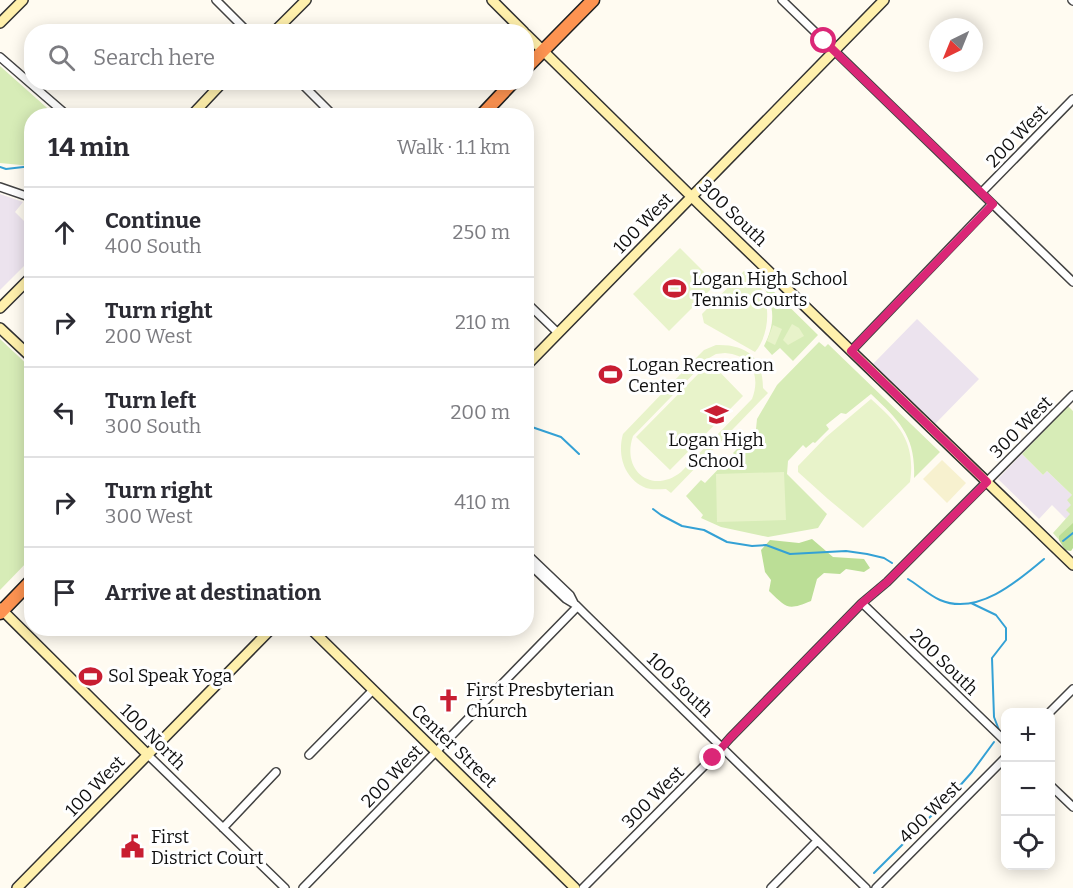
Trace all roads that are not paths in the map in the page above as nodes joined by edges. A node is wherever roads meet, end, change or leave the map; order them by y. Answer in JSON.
{"nodes":[{"id":1,"x":23,"y":0,"type":"edge"},
{"id":2,"x":216,"y":0,"type":"edge"},
{"id":3,"x":306,"y":0,"type":"edge"},
{"id":4,"x":492,"y":0,"type":"edge"},
{"id":5,"x":593,"y":0,"type":"edge"},
{"id":6,"x":782,"y":0,"type":"edge"},
{"id":7,"x":884,"y":0,"type":"edge"},
{"id":8,"x":0,"y":23,"type":"edge"},
{"id":9,"x":240,"y":24,"type":"edge"},
{"id":10,"x":282,"y":24,"type":"edge"},
{"id":11,"x":516,"y":24,"type":"edge"},
{"id":12,"x":534,"y":41,"type":"edge"},
{"id":13,"x":544,"y":50,"type":"junction"},
{"id":14,"x":834,"y":51,"type":"junction"},
{"id":15,"x":0,"y":57,"type":"edge"},
{"id":16,"x":534,"y":60,"type":"edge"},
{"id":17,"x":24,"y":78,"type":"edge"},
{"id":18,"x":38,"y":90,"type":"edge"},
{"id":19,"x":215,"y":90,"type":"edge"},
{"id":20,"x":308,"y":90,"type":"edge"},
{"id":21,"x":505,"y":90,"type":"edge"},
{"id":22,"x":1073,"y":99,"type":"edge"},
{"id":23,"x":59,"y":108,"type":"edge"},
{"id":24,"x":199,"y":108,"type":"edge"},
{"id":25,"x":326,"y":108,"type":"edge"},
{"id":26,"x":489,"y":108,"type":"edge"},
{"id":27,"x":0,"y":187,"type":"edge"},
{"id":28,"x":981,"y":193,"type":"junction"},
{"id":29,"x":24,"y":195,"type":"edge"},
{"id":30,"x":692,"y":196,"type":"junction"},
{"id":31,"x":993,"y":204,"type":"junction"},
{"id":32,"x":1073,"y":282,"type":"edge"},
{"id":33,"x":24,"y":284,"type":"edge"},
{"id":34,"x":0,"y":308,"type":"edge"},
{"id":35,"x":534,"y":310,"type":"edge"},
{"id":36,"x":0,"y":328,"type":"edge"},
{"id":37,"x":558,"y":333,"type":"junction"},
{"id":38,"x":24,"y":350,"type":"edge"},
{"id":39,"x":851,"y":351,"type":"junction"},
{"id":40,"x":534,"y":358,"type":"edge"},
{"id":41,"x":1073,"y":396,"type":"edge"},
{"id":42,"x":987,"y":482,"type":"junction"},
{"id":43,"x":534,"y":561,"type":"edge"},
{"id":44,"x":1073,"y":565,"type":"edge"},
{"id":45,"x":534,"y":569,"type":"edge"},
{"id":46,"x":24,"y":588,"type":"edge"},
{"id":47,"x":862,"y":603,"type":"junction"},
{"id":48,"x":576,"y":606,"type":"junction"},
{"id":49,"x":1,"y":610,"type":"edge"},
{"id":50,"x":24,"y":633,"type":"edge"},
{"id":51,"x":27,"y":636,"type":"edge"},
{"id":52,"x":264,"y":636,"type":"edge"},
{"id":53,"x":317,"y":636,"type":"edge"},
{"id":54,"x":1073,"y":689,"type":"edge"},
{"id":55,"x":373,"y":690,"type":"junction"},
{"id":56,"x":1054,"y":708,"type":"edge"},
{"id":57,"x":1001,"y":738,"type":"edge"},
{"id":58,"x":722,"y":748,"type":"junction"},
{"id":59,"x":436,"y":752,"type":"junction"},
{"id":60,"x":148,"y":755,"type":"junction"},
{"id":61,"x":309,"y":755,"type":"dead end"},
{"id":62,"x":1001,"y":761,"type":"edge"},
{"id":63,"x":276,"y":772,"type":"dead end"},
{"id":64,"x":1055,"y":790,"type":"edge"},
{"id":65,"x":1073,"y":807,"type":"edge"},
{"id":66,"x":223,"y":828,"type":"junction"},
{"id":67,"x":817,"y":841,"type":"junction"},
{"id":68,"x":17,"y":888,"type":"edge"},
{"id":69,"x":285,"y":888,"type":"edge"},
{"id":70,"x":303,"y":888,"type":"edge"},
{"id":71,"x":575,"y":888,"type":"edge"},
{"id":72,"x":583,"y":888,"type":"edge"},
{"id":73,"x":771,"y":888,"type":"edge"},
{"id":74,"x":866,"y":888,"type":"edge"},
{"id":75,"x":876,"y":888,"type":"edge"}],
"edges":[{"from":1,"to":8,"type":"street"},
{"from":2,"to":9,"type":"street"},
{"from":3,"to":10,"type":"street"},
{"from":4,"to":11,"type":"street","name":"300 South"},
{"from":5,"to":13,"type":"highway"},
{"from":6,"to":14,"type":"street"},
{"from":7,"to":14,"type":"street","name":"100 West"},
{"from":12,"to":13,"type":"street","name":"300 South"},
{"from":13,"to":16,"type":"highway"},
{"from":13,"to":30,"type":"street","name":"300 South"},
{"from":14,"to":28,"type":"street"},
{"from":14,"to":30,"type":"street","name":"100 West"},
{"from":15,"to":17,"type":"street"},
{"from":18,"to":23,"type":"street"},
{"from":19,"to":24,"type":"street"},
{"from":20,"to":25,"type":"street"},
{"from":21,"to":26,"type":"highway"},
{"from":22,"to":28,"type":"street","name":"200 West"},
{"from":27,"to":29,"type":"street"},
{"from":28,"to":31,"type":"street"},
{"from":30,"to":37,"type":"street","name":"100 West"},
{"from":30,"to":39,"type":"street","name":"300 South"},
{"from":31,"to":32,"type":"street"},
{"from":31,"to":39,"type":"street"},
{"from":33,"to":34,"type":"street"},
{"from":35,"to":37,"type":"street"},
{"from":36,"to":38,"type":"street"},
{"from":37,"to":40,"type":"street","name":"100 West"},
{"from":39,"to":42,"type":"street","name":"300 South"},
{"from":41,"to":42,"type":"street","name":"300 West"},
{"from":42,"to":44,"type":"street","name":"300 South"},
{"from":42,"to":47,"type":"street","name":"300 West"},
{"from":43,"to":48,"type":"street","name":"100 South"},
{"from":45,"to":48,"type":"street","name":"100 South"},
{"from":46,"to":49,"type":"highway"},
{"from":47,"to":57,"type":"street","name":"200 South"},
{"from":47,"to":58,"type":"street","name":"300 West"},
{"from":48,"to":58,"type":"street","name":"100 South"},
{"from":48,"to":59,"type":"street","name":"200 West"},
{"from":49,"to":50,"type":"street","name":"100 North"},
{"from":51,"to":60,"type":"street","name":"100 North"},
{"from":52,"to":60,"type":"street","name":"100 West"},
{"from":53,"to":55,"type":"street","name":"Center Street"},
{"from":54,"to":56,"type":"street"},
{"from":55,"to":59,"type":"street","name":"Center Street"},
{"from":55,"to":61,"type":"street"},
{"from":58,"to":67,"type":"street","name":"100 South"},
{"from":58,"to":72,"type":"street","name":"300 West"},
{"from":59,"to":70,"type":"street","name":"200 West"},
{"from":59,"to":71,"type":"street","name":"Center Street"},
{"from":60,"to":66,"type":"street","name":"100 North"},
{"from":60,"to":68,"type":"street","name":"100 West"},
{"from":62,"to":75,"type":"street","name":"400 West"},
{"from":63,"to":66,"type":"street"},
{"from":64,"to":65,"type":"street"},
{"from":66,"to":69,"type":"street","name":"100 North"},
{"from":67,"to":73,"type":"street"},
{"from":67,"to":74,"type":"street","name":"100 South"}]}
